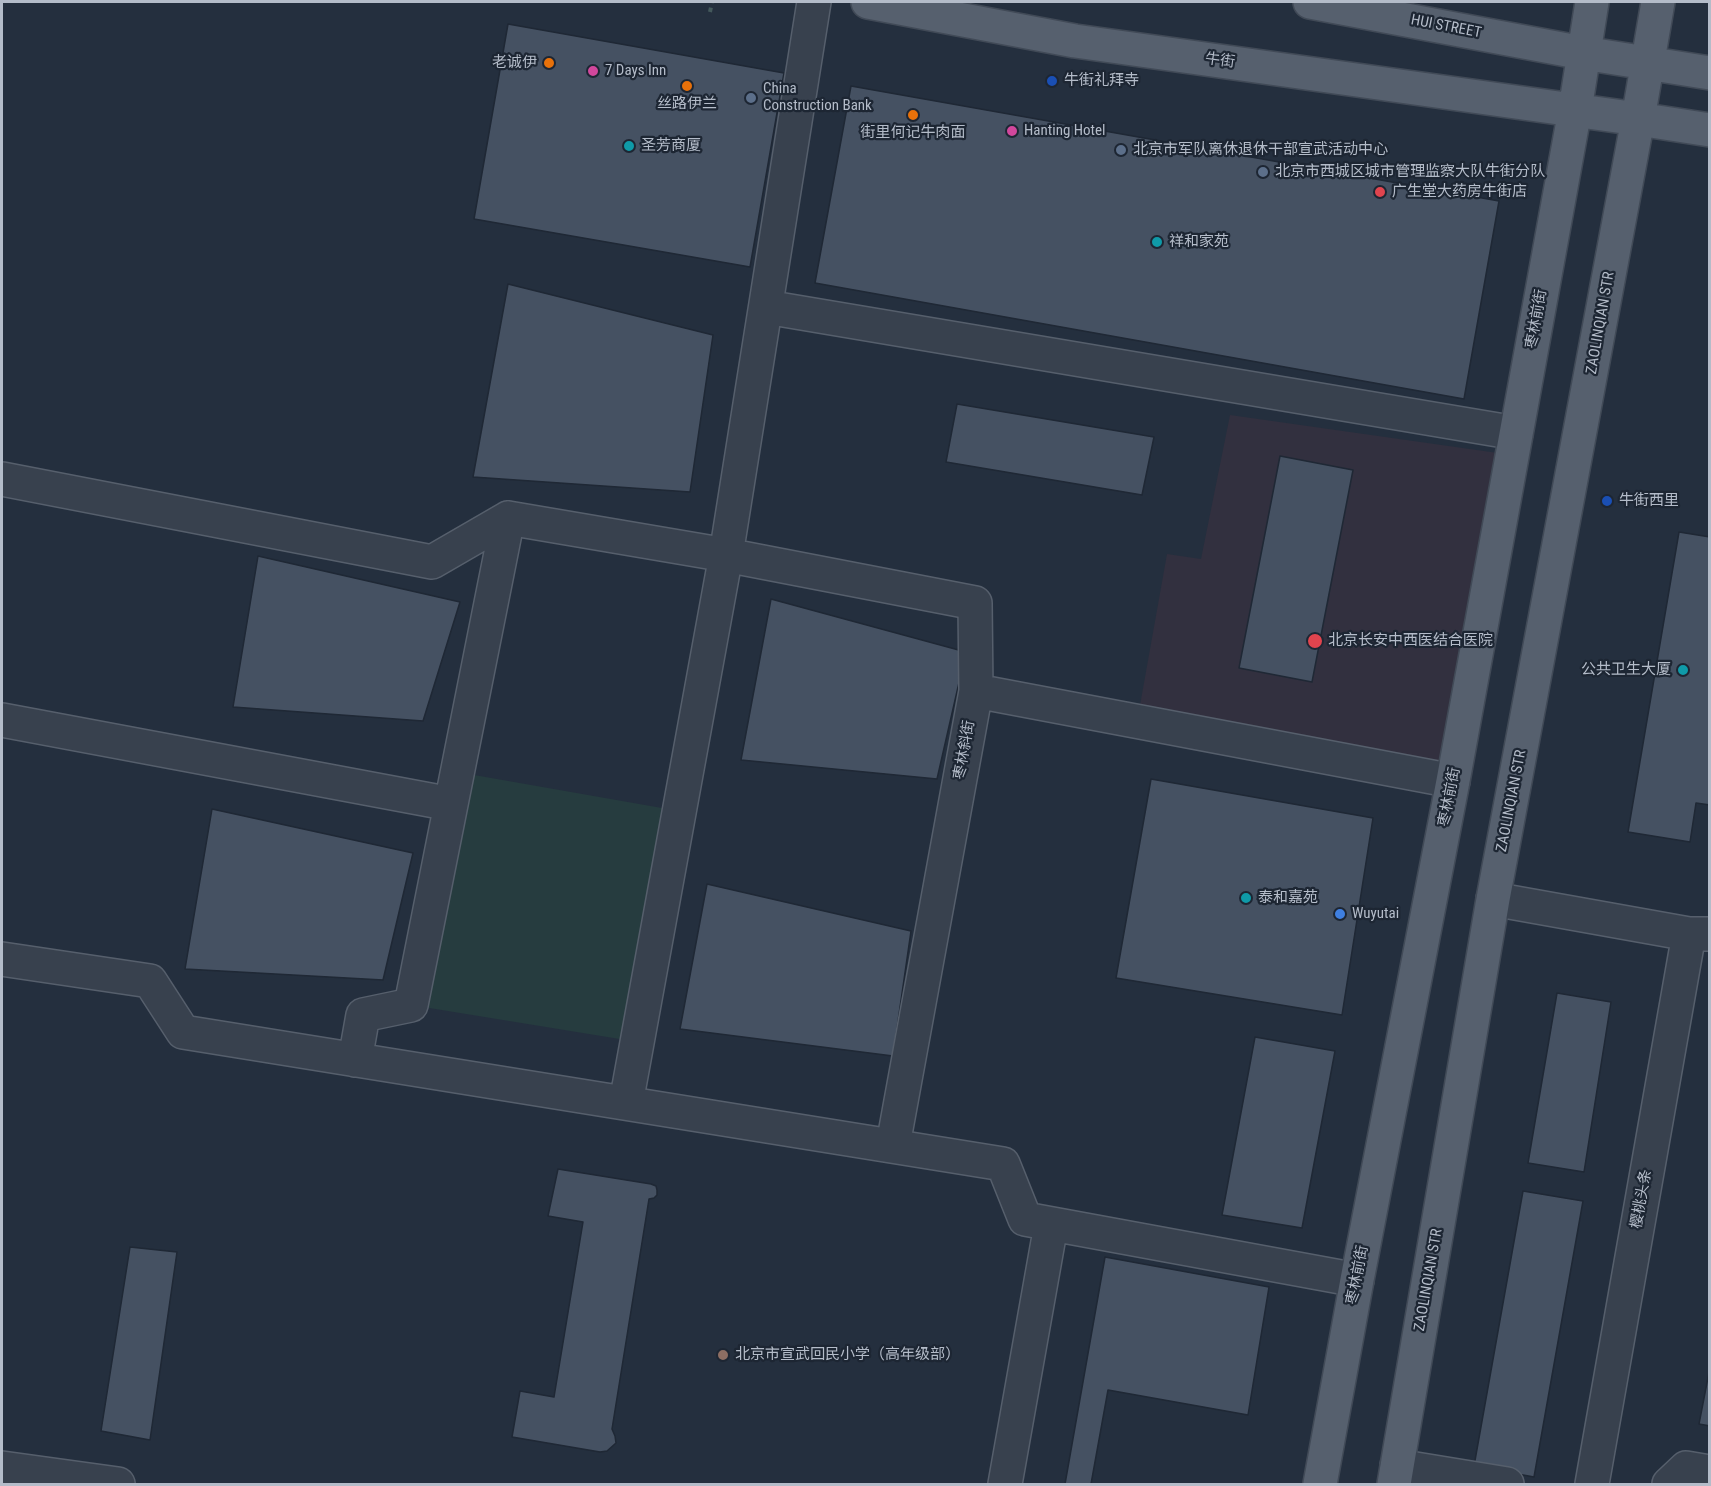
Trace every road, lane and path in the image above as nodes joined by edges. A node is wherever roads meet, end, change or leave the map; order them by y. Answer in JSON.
{"nodes":[{"id":1,"x":712,"y":2,"type":"edge"},
{"id":2,"x":814,"y":2,"type":"edge"},
{"id":3,"x":868,"y":2,"type":"edge"},
{"id":4,"x":1310,"y":2,"type":"edge"},
{"id":5,"x":1592,"y":2,"type":"edge"},
{"id":6,"x":1658,"y":2,"type":"edge"},
{"id":7,"x":710,"y":12,"type":"dead end"},
{"id":8,"x":1583,"y":53,"type":"junction"},
{"id":9,"x":1647,"y":63,"type":"junction"},
{"id":10,"x":1710,"y":74,"type":"edge"},
{"id":11,"x":1575,"y":110,"type":"junction"},
{"id":12,"x":1638,"y":118,"type":"junction"},
{"id":13,"x":1710,"y":130,"type":"edge"},
{"id":14,"x":766,"y":307,"type":"junction"},
{"id":15,"x":1516,"y":433,"type":"junction"},
{"id":16,"x":2,"y":479,"type":"edge"},
{"id":17,"x":508,"y":518,"type":"junction"},
{"id":18,"x":726,"y":555,"type":"junction"},
{"id":19,"x":976,"y":691,"type":"junction"},
{"id":20,"x":2,"y":720,"type":"edge"},
{"id":21,"x":1453,"y":781,"type":"junction"},
{"id":22,"x":451,"y":804,"type":"junction"},
{"id":23,"x":1493,"y":899,"type":"junction"},
{"id":24,"x":1699,"y":934,"type":"edge"},
{"id":25,"x":2,"y":959,"type":"edge"},
{"id":26,"x":355,"y":1060,"type":"junction"},
{"id":27,"x":626,"y":1103,"type":"junction"},
{"id":28,"x":893,"y":1145,"type":"junction"},
{"id":29,"x":1051,"y":1225,"type":"junction"},
{"id":30,"x":1357,"y":1280,"type":"junction"},
{"id":31,"x":2,"y":1468,"type":"edge"},
{"id":32,"x":1710,"y":1472,"type":"edge"},
{"id":33,"x":1396,"y":1475,"type":"edge"},
{"id":34,"x":118,"y":1485,"type":"edge"},
{"id":35,"x":1005,"y":1485,"type":"edge"},
{"id":36,"x":1320,"y":1485,"type":"edge"},
{"id":37,"x":1508,"y":1485,"type":"edge"},
{"id":38,"x":1592,"y":1485,"type":"edge"},
{"id":39,"x":1669,"y":1485,"type":"edge"}],
"edges":[{"from":1,"to":7,"type":"path"},
{"from":2,"to":14,"type":"street"},
{"from":3,"to":11,"type":"main road","name":"牛街"},
{"from":4,"to":8,"type":"main road","name":"HUI STREET"},
{"from":5,"to":8,"type":"main road","name":"枣林前街"},
{"from":6,"to":9,"type":"main road","name":"ZAOLINQIAN STR"},
{"from":8,"to":9,"type":"main road","name":"HUI STREET"},
{"from":8,"to":11,"type":"main road","name":"枣林前街"},
{"from":9,"to":10,"type":"main road","name":"HUI STREET"},
{"from":9,"to":12,"type":"main road","name":"ZAOLINQIAN STR"},
{"from":11,"to":12,"type":"main road","name":"牛街"},
{"from":11,"to":15,"type":"main road","name":"枣林前街"},
{"from":12,"to":13,"type":"main road","name":"牛街"},
{"from":12,"to":23,"type":"main road","name":"ZAOLINQIAN STR"},
{"from":14,"to":15,"type":"street"},
{"from":14,"to":18,"type":"street"},
{"from":15,"to":21,"type":"main road","name":"枣林前街"},
{"from":16,"to":17,"type":"street"},
{"from":17,"to":18,"type":"street"},
{"from":17,"to":22,"type":"street"},
{"from":18,"to":19,"type":"street","name":"枣林斜街"},
{"from":18,"to":27,"type":"street"},
{"from":19,"to":21,"type":"street"},
{"from":19,"to":28,"type":"street","name":"枣林斜街"},
{"from":20,"to":22,"type":"street"},
{"from":21,"to":30,"type":"main road","name":"枣林前街"},
{"from":22,"to":26,"type":"street"},
{"from":23,"to":24,"type":"street"},
{"from":23,"to":33,"type":"main road","name":"ZAOLINQIAN STR"},
{"from":24,"to":38,"type":"street","name":"樱桃头条"},
{"from":25,"to":26,"type":"street"},
{"from":26,"to":27,"type":"street"},
{"from":27,"to":28,"type":"street"},
{"from":28,"to":29,"type":"street"},
{"from":29,"to":30,"type":"street"},
{"from":29,"to":35,"type":"street"},
{"from":30,"to":36,"type":"main road","name":"枣林前街"},
{"from":31,"to":34,"type":"street"},
{"from":32,"to":39,"type":"street"},
{"from":33,"to":37,"type":"street"}]}
